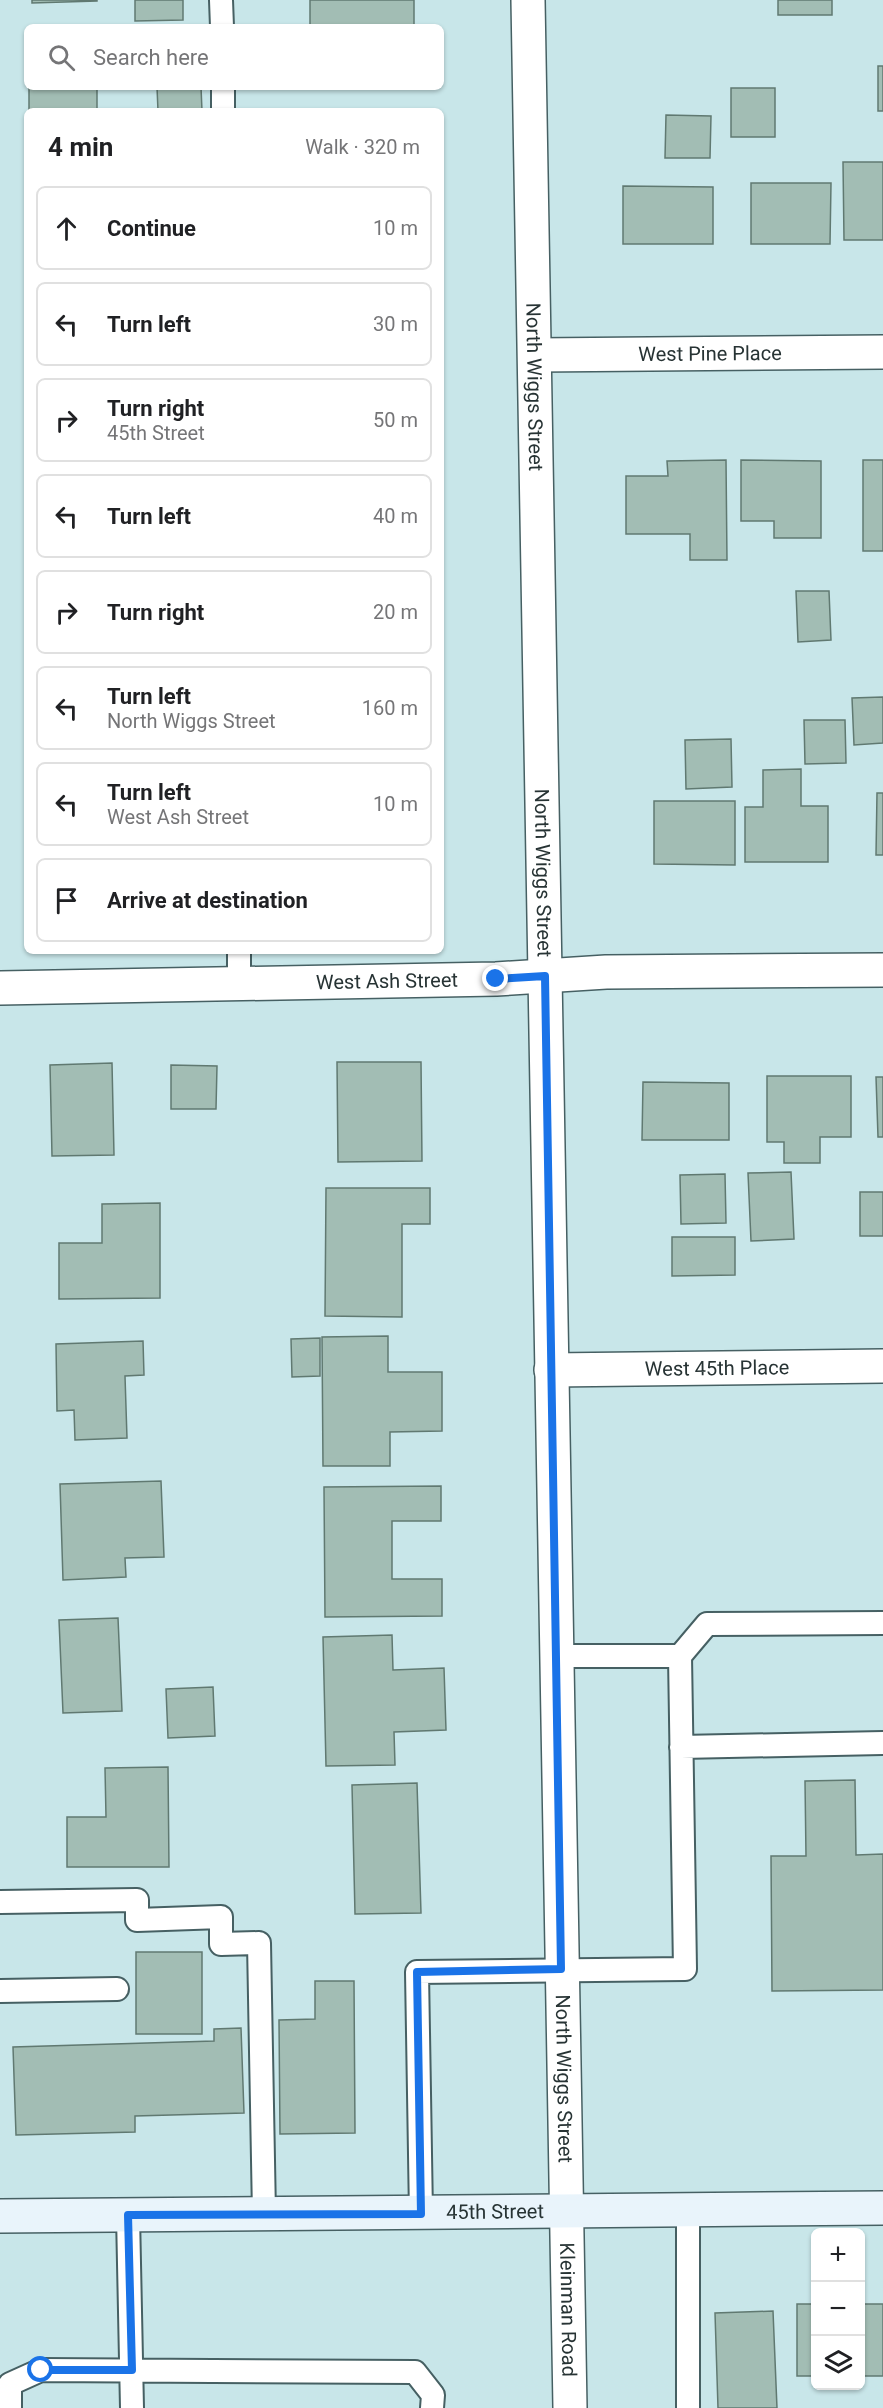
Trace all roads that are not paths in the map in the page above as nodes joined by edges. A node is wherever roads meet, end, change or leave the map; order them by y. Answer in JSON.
{"nodes":[{"id":1,"x":221,"y":0,"type":"edge"},
{"id":2,"x":528,"y":0,"type":"edge"},
{"id":3,"x":222,"y":24,"type":"edge"},
{"id":4,"x":223,"y":90,"type":"edge"},
{"id":5,"x":223,"y":108,"type":"edge"},
{"id":6,"x":883,"y":352,"type":"edge"},
{"id":7,"x":536,"y":355,"type":"junction"},
{"id":8,"x":238,"y":954,"type":"edge"},
{"id":9,"x":883,"y":970,"type":"edge"},
{"id":10,"x":545,"y":976,"type":"junction"},
{"id":11,"x":239,"y":984,"type":"junction"},
{"id":12,"x":0,"y":988,"type":"edge"},
{"id":13,"x":883,"y":1366,"type":"edge"},
{"id":14,"x":551,"y":1370,"type":"junction"},
{"id":15,"x":883,"y":1623,"type":"edge"},
{"id":16,"x":556,"y":1656,"type":"junction"},
{"id":17,"x":680,"y":1656,"type":"junction"},
{"id":18,"x":883,"y":1743,"type":"edge"},
{"id":19,"x":681,"y":1747,"type":"junction"},
{"id":20,"x":0,"y":1902,"type":"edge"},
{"id":21,"x":561,"y":1969,"type":"junction"},
{"id":22,"x":117,"y":1989,"type":"dead end"},
{"id":23,"x":0,"y":1991,"type":"edge"},
{"id":24,"x":883,"y":2208,"type":"edge"},
{"id":25,"x":688,"y":2211,"type":"junction"},
{"id":26,"x":566,"y":2212,"type":"junction"},
{"id":27,"x":264,"y":2214,"type":"junction"},
{"id":28,"x":421,"y":2214,"type":"junction"},
{"id":29,"x":128,"y":2215,"type":"junction"},
{"id":30,"x":0,"y":2216,"type":"edge"},
{"id":31,"x":132,"y":2370,"type":"junction"},
{"id":32,"x":5,"y":2380,"type":"edge"},
{"id":33,"x":10,"y":2408,"type":"edge"},
{"id":34,"x":132,"y":2408,"type":"edge"},
{"id":35,"x":432,"y":2408,"type":"edge"},
{"id":36,"x":570,"y":2408,"type":"edge"},
{"id":37,"x":688,"y":2408,"type":"edge"}],
"edges":[{"from":1,"to":3,"type":"lane"},
{"from":2,"to":7,"type":"street","name":"North Wiggs Street"},
{"from":4,"to":5,"type":"lane"},
{"from":6,"to":7,"type":"street","name":"West Pine Place"},
{"from":7,"to":10,"type":"street","name":"North Wiggs Street"},
{"from":8,"to":11,"type":"lane"},
{"from":9,"to":10,"type":"street","name":"West Ash Street"},
{"from":10,"to":11,"type":"street","name":"West Ash Street"},
{"from":10,"to":14,"type":"street","name":"North Wiggs Street"},
{"from":11,"to":12,"type":"street","name":"West Ash Street"},
{"from":13,"to":14,"type":"street","name":"West 45th Place"},
{"from":14,"to":16,"type":"street","name":"North Wiggs Street"},
{"from":15,"to":17,"type":"lane"},
{"from":16,"to":17,"type":"lane"},
{"from":16,"to":21,"type":"street","name":"North Wiggs Street"},
{"from":17,"to":19,"type":"lane"},
{"from":18,"to":19,"type":"lane"},
{"from":19,"to":21,"type":"lane"},
{"from":20,"to":27,"type":"lane"},
{"from":21,"to":26,"type":"street","name":"North Wiggs Street"},
{"from":21,"to":28,"type":"lane"},
{"from":22,"to":23,"type":"lane"},
{"from":24,"to":25,"type":"main road","name":"45th Street"},
{"from":25,"to":26,"type":"main road","name":"45th Street"},
{"from":25,"to":37,"type":"lane"},
{"from":26,"to":28,"type":"main road","name":"45th Street"},
{"from":26,"to":36,"type":"street","name":"Kleinman Road"},
{"from":27,"to":28,"type":"main road","name":"45th Street"},
{"from":27,"to":29,"type":"main road","name":"45th Street"},
{"from":29,"to":30,"type":"main road","name":"45th Street"},
{"from":29,"to":31,"type":"lane"},
{"from":31,"to":32,"type":"lane"},
{"from":31,"to":34,"type":"lane"},
{"from":31,"to":35,"type":"lane"},
{"from":32,"to":33,"type":"lane"}]}
